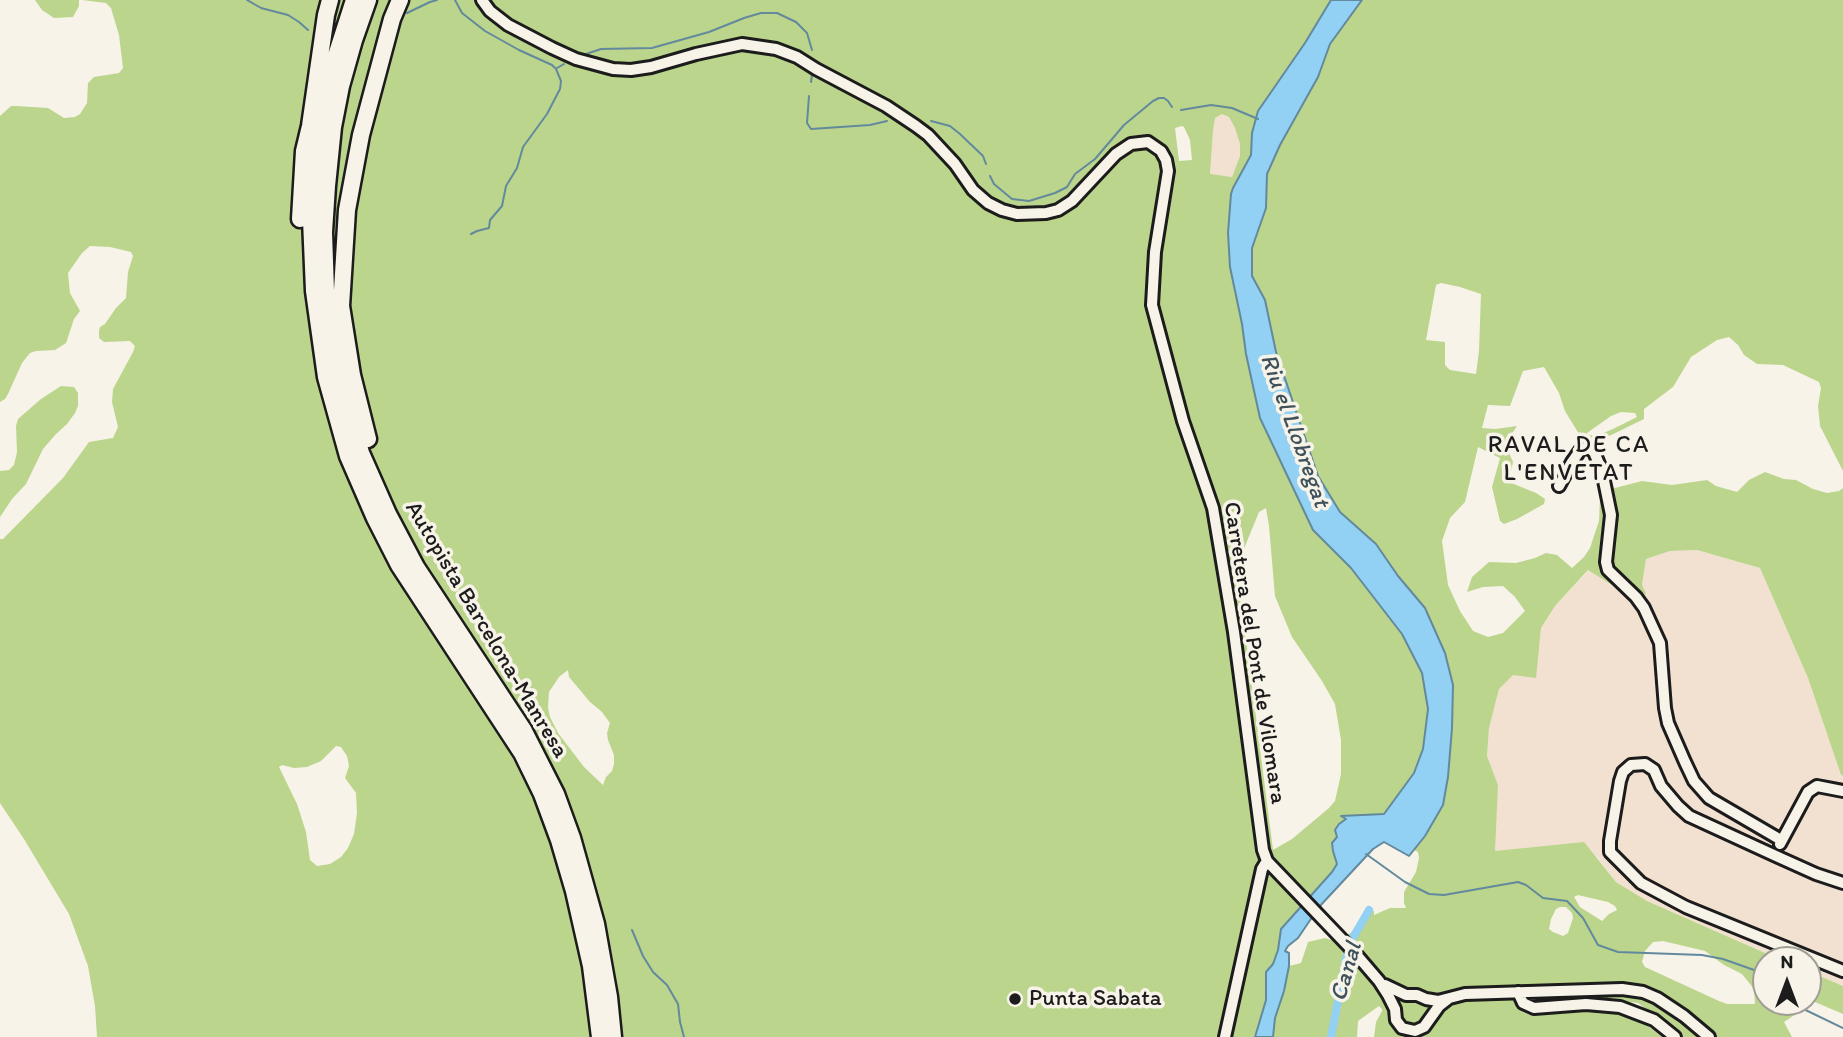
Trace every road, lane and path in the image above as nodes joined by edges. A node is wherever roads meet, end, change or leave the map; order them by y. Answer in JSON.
{"nodes":[{"id":1,"x":330,"y":0,"type":"edge"},
{"id":2,"x":354,"y":0,"type":"edge"},
{"id":3,"x":368,"y":0,"type":"edge"},
{"id":4,"x":400,"y":0,"type":"edge"},
{"id":5,"x":482,"y":0,"type":"edge"},
{"id":6,"x":348,"y":456,"type":"junction"},
{"id":7,"x":1559,"y":486,"type":"dead end"},
{"id":8,"x":383,"y":503,"type":"junction"},
{"id":9,"x":1843,"y":791,"type":"edge"},
{"id":10,"x":1781,"y":840,"type":"junction"},
{"id":11,"x":1776,"y":856,"type":"junction"},
{"id":12,"x":1270,"y":863,"type":"junction"},
{"id":13,"x":1843,"y":883,"type":"edge"},
{"id":14,"x":1843,"y":971,"type":"edge"},
{"id":15,"x":1379,"y":981,"type":"junction"},
{"id":16,"x":1518,"y":992,"type":"junction"},
{"id":17,"x":1406,"y":996,"type":"junction"},
{"id":18,"x":1426,"y":999,"type":"junction"},
{"id":19,"x":1448,"y":999,"type":"junction"},
{"id":20,"x":1395,"y":1009,"type":"junction"},
{"id":21,"x":1431,"y":1016,"type":"junction"},
{"id":22,"x":1404,"y":1032,"type":"edge"},
{"id":23,"x":1416,"y":1034,"type":"edge"},
{"id":24,"x":600,"y":1037,"type":"edge"},
{"id":25,"x":613,"y":1037,"type":"edge"},
{"id":26,"x":1225,"y":1037,"type":"edge"},
{"id":27,"x":1675,"y":1037,"type":"edge"},
{"id":28,"x":1709,"y":1037,"type":"edge"}],
"edges":[{"from":1,"to":6,"type":"highway"},
{"from":2,"to":6,"type":"highway","name":"Autopista Barcelona-Manresa"},
{"from":3,"to":8,"type":"highway","name":"Autopista Barcelona-Manresa"},
{"from":4,"to":8,"type":"highway"},
{"from":5,"to":12,"type":"street","name":"Carretera del Pont de Vilomara"},
{"from":6,"to":24,"type":"highway","name":"Autopista Barcelona-Manresa"},
{"from":7,"to":10,"type":"street"},
{"from":8,"to":25,"type":"highway","name":"Autopista Barcelona-Manresa"},
{"from":9,"to":10,"type":"street"},
{"from":10,"to":11,"type":"street"},
{"from":11,"to":13,"type":"street"},
{"from":11,"to":14,"type":"street"},
{"from":12,"to":15,"type":"street"},
{"from":12,"to":26,"type":"street"},
{"from":15,"to":17,"type":"street"},
{"from":15,"to":20,"type":"street"},
{"from":16,"to":19,"type":"street"},
{"from":16,"to":27,"type":"street"},
{"from":16,"to":28,"type":"street"},
{"from":17,"to":18,"type":"street"},
{"from":17,"to":20,"type":"street"},
{"from":18,"to":19,"type":"street"},
{"from":18,"to":21,"type":"street"},
{"from":19,"to":21,"type":"street"},
{"from":20,"to":22,"type":"street"},
{"from":21,"to":23,"type":"street"},
{"from":22,"to":23,"type":"street"}]}
